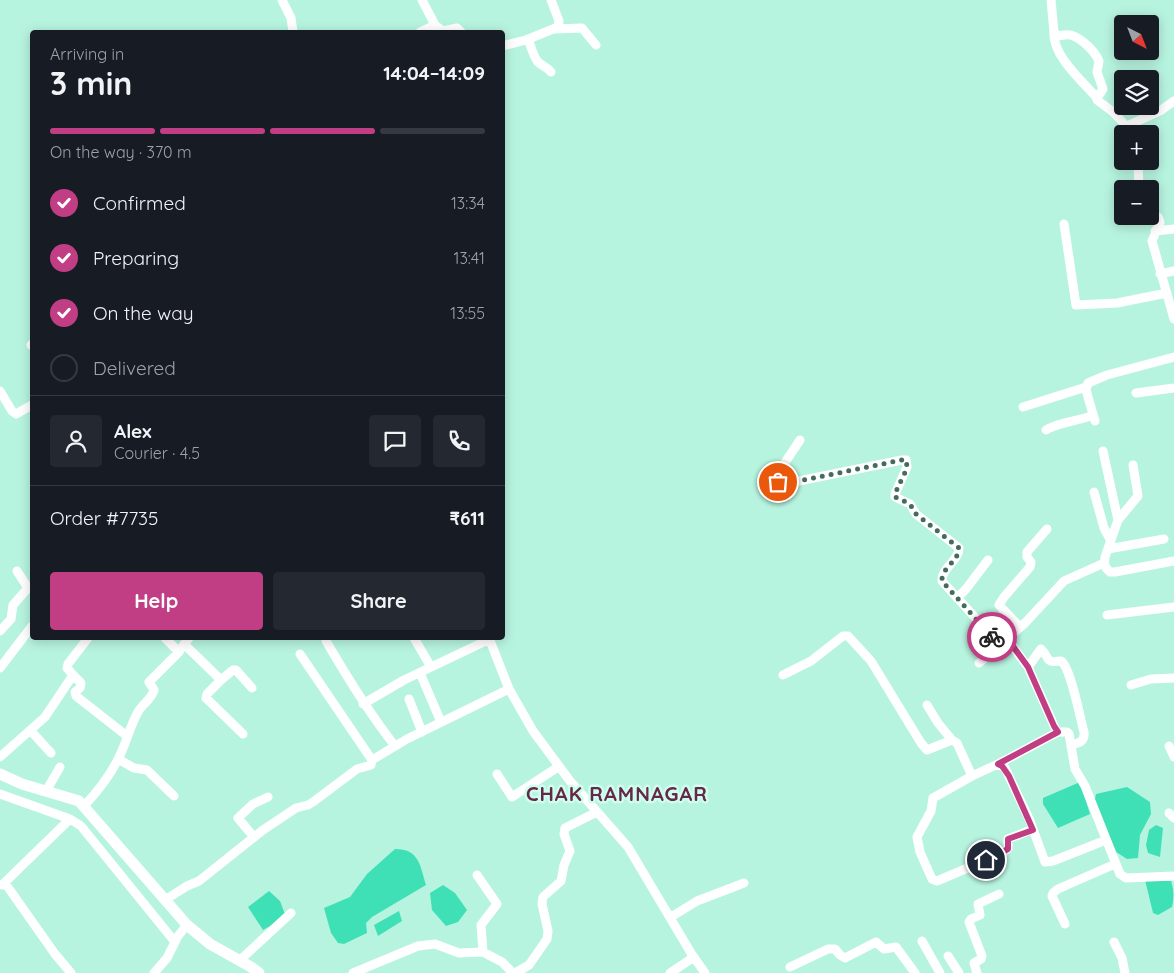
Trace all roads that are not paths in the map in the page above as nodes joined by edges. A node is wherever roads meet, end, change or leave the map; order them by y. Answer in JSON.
{"nodes":[{"id":1,"x":282,"y":0,"type":"edge"},
{"id":2,"x":422,"y":0,"type":"edge"},
{"id":3,"x":551,"y":0,"type":"edge"},
{"id":4,"x":1051,"y":0,"type":"edge"},
{"id":5,"x":436,"y":25,"type":"junction"},
{"id":6,"x":293,"y":30,"type":"edge"},
{"id":7,"x":425,"y":30,"type":"edge"},
{"id":8,"x":441,"y":30,"type":"edge"},
{"id":9,"x":555,"y":30,"type":"junction"},
{"id":10,"x":1054,"y":32,"type":"junction"},
{"id":11,"x":528,"y":39,"type":"junction"},
{"id":12,"x":505,"y":45,"type":"edge"},
{"id":13,"x":596,"y":45,"type":"dead end"},
{"id":14,"x":551,"y":72,"type":"dead end"},
{"id":15,"x":1097,"y":98,"type":"junction"},
{"id":16,"x":1174,"y":101,"type":"edge"},
{"id":17,"x":1124,"y":125,"type":"edge"},
{"id":18,"x":1136,"y":125,"type":"edge"},
{"id":19,"x":1064,"y":224,"type":"dead end"},
{"id":20,"x":1158,"y":225,"type":"edge"},
{"id":21,"x":1174,"y":229,"type":"edge"},
{"id":22,"x":1155,"y":231,"type":"junction"},
{"id":23,"x":1174,"y":271,"type":"edge"},
{"id":24,"x":1160,"y":274,"type":"junction"},
{"id":25,"x":1167,"y":294,"type":"junction"},
{"id":26,"x":1174,"y":320,"type":"edge"},
{"id":27,"x":1174,"y":357,"type":"edge"},
{"id":28,"x":1086,"y":386,"type":"junction"},
{"id":29,"x":1174,"y":388,"type":"edge"},
{"id":30,"x":0,"y":391,"type":"edge"},
{"id":31,"x":1136,"y":393,"type":"dead end"},
{"id":32,"x":30,"y":406,"type":"edge"},
{"id":33,"x":1022,"y":406,"type":"dead end"},
{"id":34,"x":1046,"y":430,"type":"dead end"},
{"id":35,"x":800,"y":440,"type":"dead end"},
{"id":36,"x":1103,"y":451,"type":"dead end"},
{"id":37,"x":1133,"y":464,"type":"dead end"},
{"id":38,"x":1094,"y":492,"type":"dead end"},
{"id":39,"x":1118,"y":520,"type":"junction"},
{"id":40,"x":1047,"y":529,"type":"dead end"},
{"id":41,"x":1164,"y":539,"type":"dead end"},
{"id":42,"x":1109,"y":545,"type":"junction"},
{"id":43,"x":988,"y":560,"type":"dead end"},
{"id":44,"x":1174,"y":561,"type":"edge"},
{"id":45,"x":1104,"y":563,"type":"junction"},
{"id":46,"x":17,"y":571,"type":"dead end"},
{"id":47,"x":30,"y":584,"type":"edge"},
{"id":48,"x":957,"y":598,"type":"junction"},
{"id":49,"x":1174,"y":607,"type":"edge"},
{"id":50,"x":1107,"y":615,"type":"dead end"},
{"id":51,"x":1020,"y":627,"type":"junction"},
{"id":52,"x":30,"y":629,"type":"edge"},
{"id":53,"x":0,"y":631,"type":"edge"},
{"id":54,"x":1007,"y":638,"type":"junction"},
{"id":55,"x":86,"y":640,"type":"edge"},
{"id":56,"x":170,"y":640,"type":"edge"},
{"id":57,"x":415,"y":640,"type":"edge"},
{"id":58,"x":486,"y":640,"type":"edge"},
{"id":59,"x":491,"y":640,"type":"edge"},
{"id":60,"x":326,"y":641,"type":"dead end"},
{"id":61,"x":184,"y":645,"type":"edge"},
{"id":62,"x":1000,"y":645,"type":"junction"},
{"id":63,"x":300,"y":654,"type":"dead end"},
{"id":64,"x":979,"y":662,"type":"dead end"},
{"id":65,"x":431,"y":667,"type":"junction"},
{"id":66,"x":1028,"y":667,"type":"junction"},
{"id":67,"x":0,"y":668,"type":"edge"},
{"id":68,"x":420,"y":673,"type":"junction"},
{"id":69,"x":72,"y":675,"type":"junction"},
{"id":70,"x":783,"y":675,"type":"dead end"},
{"id":71,"x":1174,"y":678,"type":"edge"},
{"id":72,"x":221,"y":680,"type":"junction"},
{"id":73,"x":1131,"y":685,"type":"dead end"},
{"id":74,"x":252,"y":688,"type":"dead end"},
{"id":75,"x":509,"y":689,"type":"junction"},
{"id":76,"x":409,"y":699,"type":"dead end"},
{"id":77,"x":363,"y":704,"type":"junction"},
{"id":78,"x":927,"y":705,"type":"dead end"},
{"id":79,"x":441,"y":722,"type":"junction"},
{"id":80,"x":31,"y":731,"type":"junction"},
{"id":81,"x":422,"y":732,"type":"junction"},
{"id":82,"x":1058,"y":732,"type":"junction"},
{"id":83,"x":243,"y":734,"type":"dead end"},
{"id":84,"x":126,"y":736,"type":"junction"},
{"id":85,"x":952,"y":740,"type":"junction"},
{"id":86,"x":1071,"y":745,"type":"junction"},
{"id":87,"x":395,"y":746,"type":"junction"},
{"id":88,"x":1169,"y":746,"type":"dead end"},
{"id":89,"x":51,"y":752,"type":"dead end"},
{"id":90,"x":0,"y":757,"type":"edge"},
{"id":91,"x":1174,"y":757,"type":"edge"},
{"id":92,"x":118,"y":758,"type":"junction"},
{"id":93,"x":372,"y":760,"type":"junction"},
{"id":94,"x":998,"y":764,"type":"junction"},
{"id":95,"x":60,"y":767,"type":"dead end"},
{"id":96,"x":558,"y":767,"type":"junction"},
{"id":97,"x":0,"y":774,"type":"edge"},
{"id":98,"x":497,"y":774,"type":"dead end"},
{"id":99,"x":972,"y":776,"type":"junction"},
{"id":100,"x":46,"y":791,"type":"junction"},
{"id":101,"x":0,"y":794,"type":"edge"},
{"id":102,"x":174,"y":796,"type":"dead end"},
{"id":103,"x":268,"y":797,"type":"dead end"},
{"id":104,"x":84,"y":806,"type":"junction"},
{"id":105,"x":598,"y":812,"type":"junction"},
{"id":106,"x":70,"y":819,"type":"junction"},
{"id":107,"x":1033,"y":830,"type":"junction"},
{"id":108,"x":254,"y":837,"type":"junction"},
{"id":109,"x":1106,"y":840,"type":"junction"},
{"id":110,"x":1115,"y":864,"type":"junction"},
{"id":111,"x":477,"y":875,"type":"dead end"},
{"id":112,"x":1174,"y":876,"type":"edge"},
{"id":113,"x":744,"y":883,"type":"dead end"},
{"id":114,"x":2,"y":885,"type":"edge"},
{"id":115,"x":998,"y":894,"type":"dead end"},
{"id":116,"x":165,"y":900,"type":"junction"},
{"id":117,"x":291,"y":913,"type":"dead end"},
{"id":118,"x":671,"y":918,"type":"junction"},
{"id":119,"x":1065,"y":924,"type":"dead end"},
{"id":120,"x":181,"y":933,"type":"junction"},
{"id":121,"x":922,"y":941,"type":"dead end"},
{"id":122,"x":1114,"y":942,"type":"dead end"},
{"id":123,"x":484,"y":952,"type":"junction"},
{"id":124,"x":948,"y":956,"type":"dead end"},
{"id":125,"x":694,"y":957,"type":"junction"},
{"id":126,"x":239,"y":961,"type":"junction"},
{"id":127,"x":790,"y":967,"type":"dead end"},
{"id":128,"x":156,"y":972,"type":"edge"},
{"id":129,"x":71,"y":973,"type":"edge"},
{"id":130,"x":259,"y":973,"type":"edge"},
{"id":131,"x":353,"y":973,"type":"edge"},
{"id":132,"x":514,"y":973,"type":"edge"},
{"id":133,"x":670,"y":973,"type":"edge"},
{"id":134,"x":705,"y":973,"type":"edge"},
{"id":135,"x":915,"y":973,"type":"edge"},
{"id":136,"x":940,"y":973,"type":"edge"},
{"id":137,"x":959,"y":973,"type":"edge"},
{"id":138,"x":977,"y":973,"type":"edge"},
{"id":139,"x":1125,"y":973,"type":"edge"}],
"edges":[{"from":1,"to":6,"type":"street"},
{"from":2,"to":5,"type":"street"},
{"from":3,"to":9,"type":"street"},
{"from":4,"to":10,"type":"street"},
{"from":5,"to":7,"type":"street"},
{"from":5,"to":8,"type":"street"},
{"from":9,"to":11,"type":"street"},
{"from":9,"to":13,"type":"street"},
{"from":10,"to":15,"type":"street"},
{"from":10,"to":15,"type":"street"},
{"from":11,"to":12,"type":"street"},
{"from":11,"to":14,"type":"street"},
{"from":15,"to":17,"type":"street"},
{"from":16,"to":18,"type":"street"},
{"from":19,"to":25,"type":"street"},
{"from":20,"to":22,"type":"street"},
{"from":21,"to":22,"type":"street"},
{"from":22,"to":24,"type":"street"},
{"from":23,"to":24,"type":"street"},
{"from":24,"to":25,"type":"street"},
{"from":25,"to":26,"type":"street"},
{"from":27,"to":28,"type":"street"},
{"from":28,"to":33,"type":"street"},
{"from":28,"to":34,"type":"street"},
{"from":29,"to":31,"type":"street"},
{"from":30,"to":32,"type":"street"},
{"from":35,"to":48,"type":"street"},
{"from":36,"to":39,"type":"street"},
{"from":37,"to":39,"type":"street"},
{"from":38,"to":42,"type":"street"},
{"from":39,"to":42,"type":"street"},
{"from":40,"to":51,"type":"street"},
{"from":41,"to":42,"type":"street"},
{"from":42,"to":45,"type":"street"},
{"from":43,"to":48,"type":"street"},
{"from":44,"to":45,"type":"street"},
{"from":45,"to":51,"type":"street"},
{"from":46,"to":47,"type":"street"},
{"from":47,"to":53,"type":"street"},
{"from":48,"to":62,"type":"street"},
{"from":49,"to":50,"type":"street"},
{"from":51,"to":54,"type":"street"},
{"from":52,"to":67,"type":"street"},
{"from":54,"to":62,"type":"street"},
{"from":54,"to":66,"type":"street"},
{"from":55,"to":69,"type":"street"},
{"from":56,"to":61,"type":"street"},
{"from":57,"to":65,"type":"street"},
{"from":58,"to":65,"type":"street"},
{"from":59,"to":75,"type":"street"},
{"from":60,"to":77,"type":"street"},
{"from":61,"to":72,"type":"street"},
{"from":61,"to":84,"type":"street"},
{"from":62,"to":64,"type":"street"},
{"from":63,"to":93,"type":"street"},
{"from":65,"to":68,"type":"street"},
{"from":66,"to":82,"type":"street"},
{"from":66,"to":86,"type":"street"},
{"from":68,"to":77,"type":"street"},
{"from":68,"to":79,"type":"street"},
{"from":69,"to":80,"type":"street"},
{"from":69,"to":84,"type":"street"},
{"from":70,"to":85,"type":"street"},
{"from":71,"to":73,"type":"street"},
{"from":72,"to":74,"type":"street"},
{"from":72,"to":83,"type":"street"},
{"from":75,"to":79,"type":"street"},
{"from":75,"to":96,"type":"street"},
{"from":76,"to":81,"type":"street"},
{"from":77,"to":87,"type":"street"},
{"from":78,"to":85,"type":"street"},
{"from":79,"to":81,"type":"street"},
{"from":80,"to":89,"type":"street"},
{"from":80,"to":90,"type":"street"},
{"from":81,"to":87,"type":"street"},
{"from":82,"to":86,"type":"street"},
{"from":82,"to":94,"type":"street"},
{"from":84,"to":92,"type":"street"},
{"from":85,"to":99,"type":"street"},
{"from":86,"to":109,"type":"street"},
{"from":87,"to":93,"type":"street"},
{"from":88,"to":91,"type":"street"},
{"from":92,"to":102,"type":"street"},
{"from":92,"to":104,"type":"street"},
{"from":93,"to":108,"type":"street"},
{"from":94,"to":99,"type":"street"},
{"from":94,"to":107,"type":"street"},
{"from":95,"to":100,"type":"street"},
{"from":96,"to":98,"type":"street"},
{"from":96,"to":105,"type":"street"},
{"from":97,"to":100,"type":"main road"},
{"from":99,"to":107,"type":"street"},
{"from":100,"to":104,"type":"main road"},
{"from":101,"to":106,"type":"street"},
{"from":103,"to":108,"type":"street"},
{"from":104,"to":116,"type":"main road"},
{"from":105,"to":118,"type":"street"},
{"from":105,"to":132,"type":"street"},
{"from":106,"to":114,"type":"street"},
{"from":106,"to":120,"type":"street"},
{"from":107,"to":109,"type":"street"},
{"from":108,"to":116,"type":"street"},
{"from":109,"to":110,"type":"street"},
{"from":110,"to":112,"type":"street"},
{"from":110,"to":119,"type":"street"},
{"from":111,"to":123,"type":"street"},
{"from":113,"to":118,"type":"street"},
{"from":114,"to":129,"type":"street"},
{"from":115,"to":138,"type":"street"},
{"from":116,"to":120,"type":"main road"},
{"from":117,"to":126,"type":"street"},
{"from":118,"to":125,"type":"street"},
{"from":120,"to":126,"type":"main road"},
{"from":120,"to":128,"type":"street"},
{"from":121,"to":136,"type":"street"},
{"from":122,"to":139,"type":"street"},
{"from":123,"to":131,"type":"street"},
{"from":123,"to":132,"type":"street"},
{"from":124,"to":137,"type":"street"},
{"from":125,"to":133,"type":"street"},
{"from":125,"to":134,"type":"street"},
{"from":126,"to":130,"type":"main road"},
{"from":127,"to":135,"type":"street"}]}
